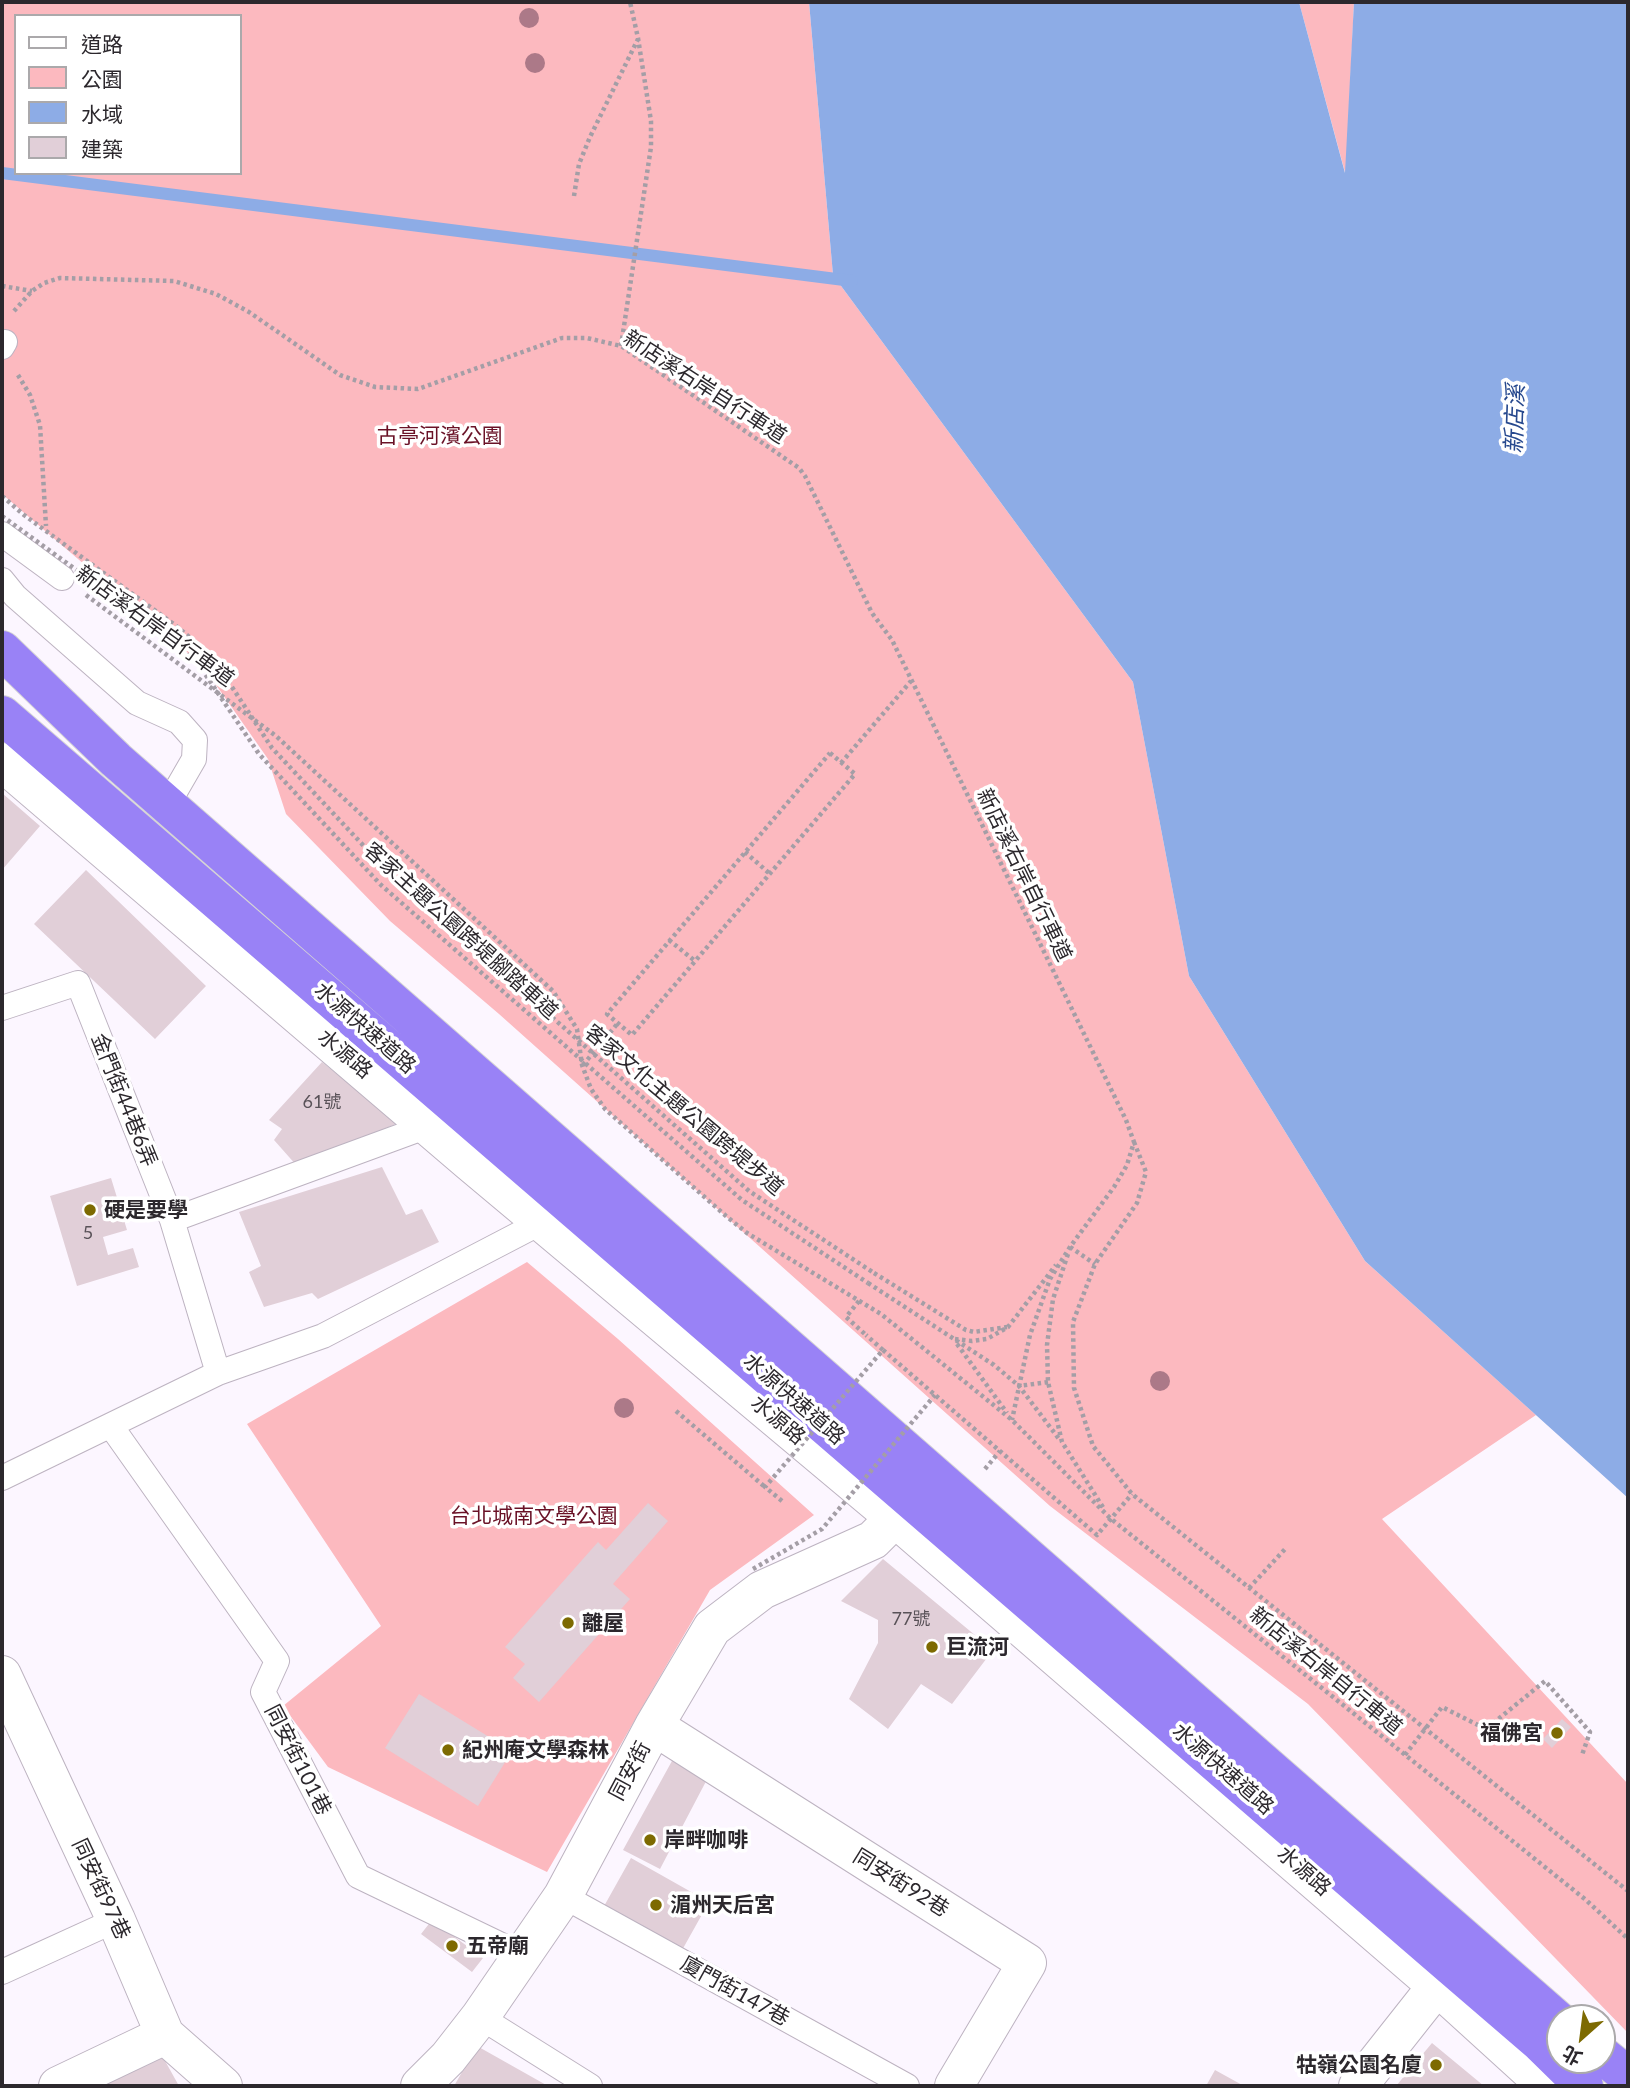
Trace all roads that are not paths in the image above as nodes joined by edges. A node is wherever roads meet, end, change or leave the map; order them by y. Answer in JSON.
{"nodes":[{"id":1,"x":2,"y":534,"type":"edge"},
{"id":2,"x":62,"y":578,"type":"road end"},
{"id":3,"x":2,"y":580,"type":"edge"},
{"id":4,"x":2,"y":650,"type":"edge"},
{"id":5,"x":2,"y":672,"type":"edge"},
{"id":6,"x":2,"y":715,"type":"edge"},
{"id":7,"x":116,"y":760,"type":"junction"},
{"id":8,"x":2,"y":762,"type":"edge"},
{"id":9,"x":168,"y":804,"type":"junction"},
{"id":10,"x":2,"y":1008,"type":"edge"},
{"id":11,"x":428,"y":1126,"type":"junction"},
{"id":12,"x":172,"y":1220,"type":"junction"},
{"id":13,"x":542,"y":1222,"type":"junction"},
{"id":14,"x":218,"y":1373,"type":"junction"},
{"id":15,"x":111,"y":1426,"type":"junction"},
{"id":16,"x":2,"y":1478,"type":"edge"},
{"id":17,"x":895,"y":1518,"type":"junction"},
{"id":18,"x":2,"y":1675,"type":"edge"},
{"id":19,"x":654,"y":1726,"type":"junction"},
{"id":20,"x":563,"y":1896,"type":"junction"},
{"id":21,"x":116,"y":1920,"type":"junction"},
{"id":22,"x":523,"y":1955,"type":"junction"},
{"id":23,"x":2,"y":1972,"type":"edge"},
{"id":24,"x":1437,"y":1986,"type":"junction"},
{"id":25,"x":1546,"y":2010,"type":"edge"},
{"id":26,"x":480,"y":2017,"type":"junction"},
{"id":27,"x":165,"y":2035,"type":"junction"},
{"id":28,"x":58,"y":2086,"type":"edge"},
{"id":29,"x":223,"y":2086,"type":"edge"},
{"id":30,"x":421,"y":2086,"type":"edge"},
{"id":31,"x":590,"y":2086,"type":"edge"},
{"id":32,"x":907,"y":2086,"type":"edge"},
{"id":33,"x":954,"y":2086,"type":"edge"},
{"id":34,"x":1358,"y":2086,"type":"edge"},
{"id":35,"x":1547,"y":2086,"type":"edge"},
{"id":36,"x":1584,"y":2086,"type":"edge"}],
"edges":[{"from":1,"to":2,"type":"lane"},
{"from":3,"to":9,"type":"lane"},
{"from":4,"to":7,"type":"highway","name":"水源快速道路"},
{"from":5,"to":7,"type":"highway"},
{"from":6,"to":36,"type":"highway","name":"水源快速道路"},
{"from":7,"to":9,"type":"highway","name":"水源快速道路"},
{"from":8,"to":11,"type":"street","name":"水源路"},
{"from":9,"to":25,"type":"highway","name":"水源快速道路"},
{"from":10,"to":12,"type":"lane","name":"金門街44巷6弄"},
{"from":11,"to":12,"type":"lane"},
{"from":11,"to":13,"type":"street","name":"水源路"},
{"from":12,"to":14,"type":"lane","name":"金門街44巷6弄"},
{"from":13,"to":14,"type":"lane"},
{"from":13,"to":17,"type":"street","name":"水源路"},
{"from":14,"to":15,"type":"lane"},
{"from":15,"to":16,"type":"lane"},
{"from":15,"to":22,"type":"lane","name":"同安街101巷"},
{"from":17,"to":19,"type":"street","name":"同安街"},
{"from":17,"to":24,"type":"street","name":"水源路"},
{"from":18,"to":21,"type":"street","name":"同安街97巷"},
{"from":19,"to":20,"type":"street","name":"同安街"},
{"from":19,"to":33,"type":"street","name":"同安街92巷"},
{"from":20,"to":22,"type":"street","name":"同安街"},
{"from":20,"to":32,"type":"lane","name":"廈門街147巷"},
{"from":21,"to":23,"type":"lane"},
{"from":21,"to":27,"type":"street","name":"同安街97巷"},
{"from":22,"to":26,"type":"street","name":"同安街"},
{"from":24,"to":34,"type":"street"},
{"from":24,"to":35,"type":"street","name":"水源路"},
{"from":26,"to":30,"type":"street","name":"同安街"},
{"from":26,"to":31,"type":"lane"},
{"from":27,"to":28,"type":"street"},
{"from":27,"to":29,"type":"street","name":"同安街97巷"}]}
